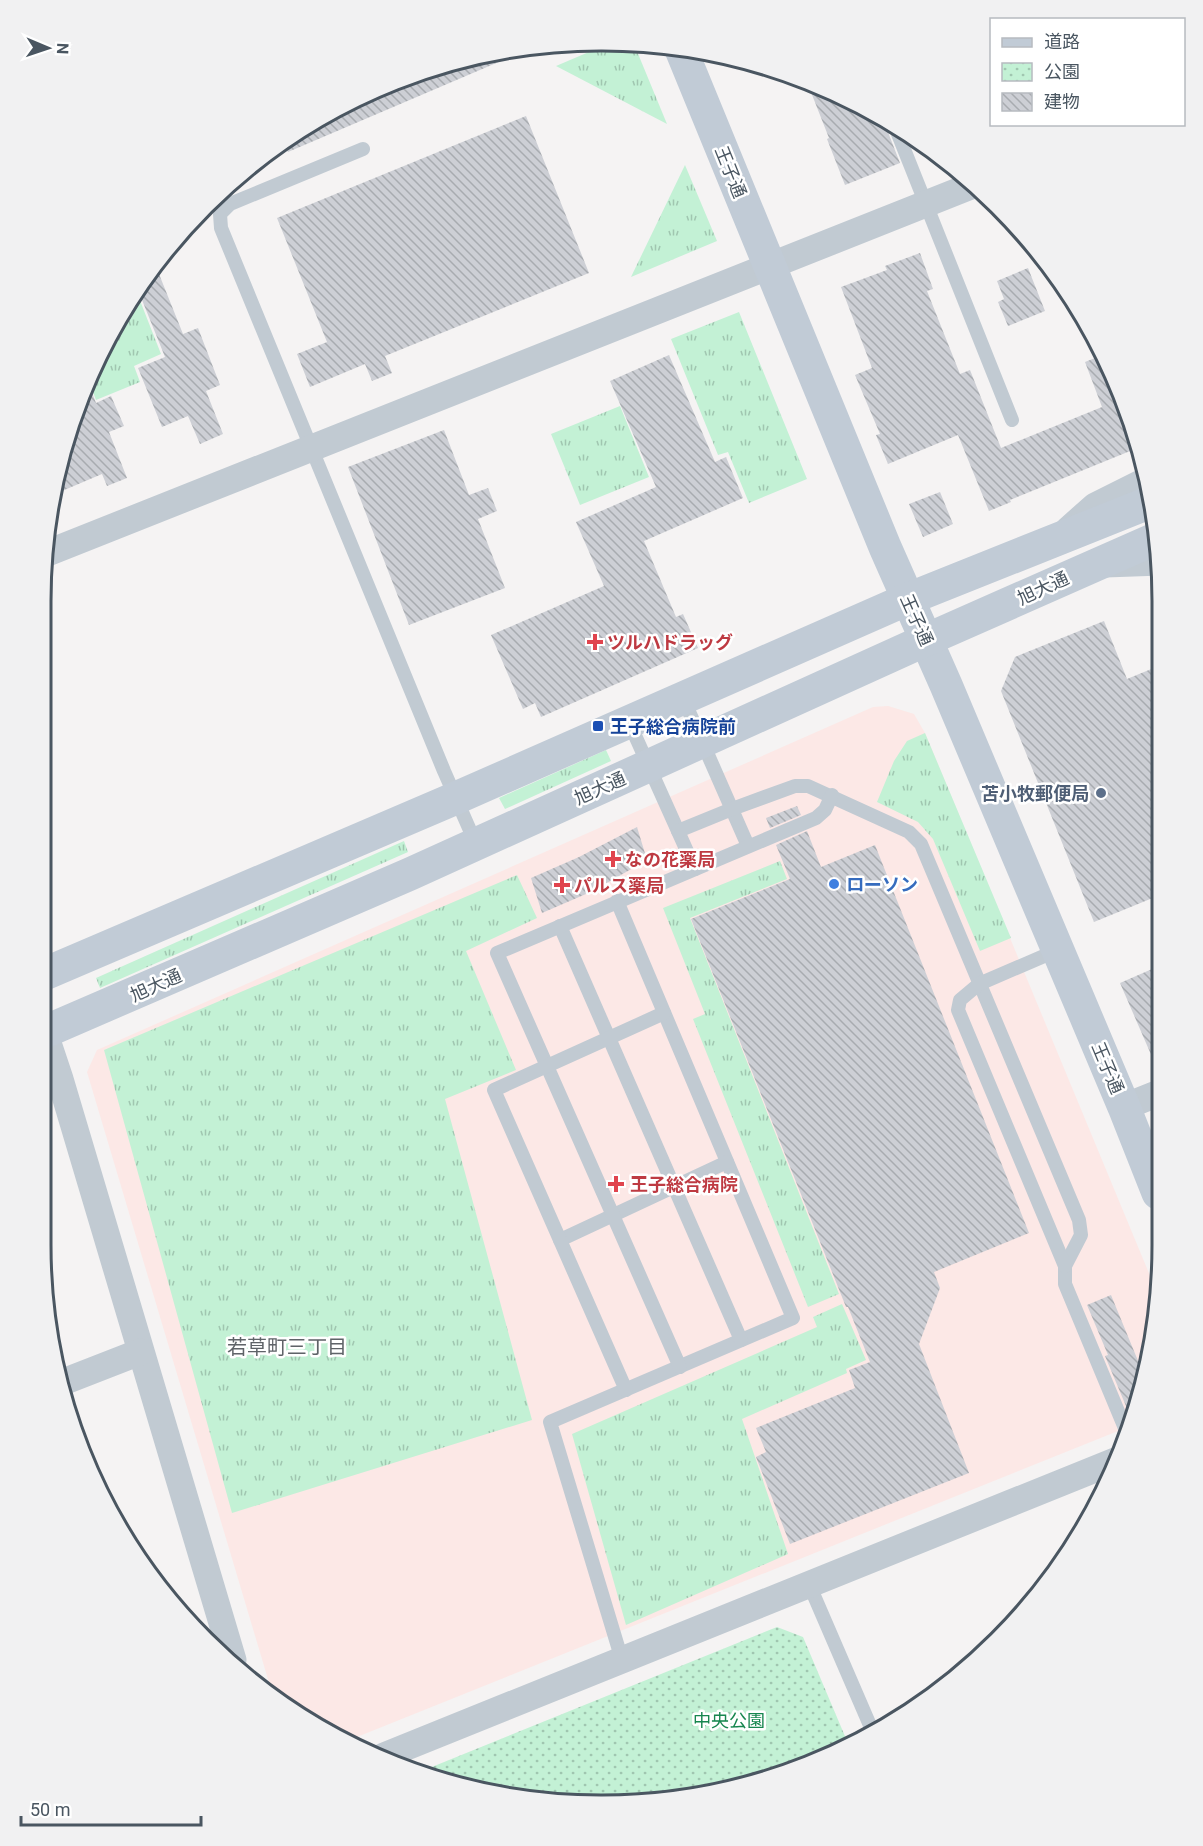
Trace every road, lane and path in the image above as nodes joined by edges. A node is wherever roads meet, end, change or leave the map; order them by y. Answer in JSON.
{"nodes":[{"id":1,"x":684,"y":58,"type":"edge"},
{"id":2,"x":900,"y":140,"type":"edge"},
{"id":3,"x":363,"y":149,"type":"dead end"},
{"id":4,"x":965,"y":189,"type":"edge"},
{"id":5,"x":926,"y":204,"type":"junction"},
{"id":6,"x":770,"y":267,"type":"junction"},
{"id":7,"x":1012,"y":420,"type":"dead end"},
{"id":8,"x":311,"y":449,"type":"junction"},
{"id":9,"x":1139,"y":484,"type":"edge"},
{"id":10,"x":1143,"y":505,"type":"edge"},
{"id":11,"x":1057,"y":539,"type":"junction"},
{"id":12,"x":1148,"y":542,"type":"edge"},
{"id":13,"x":54,"y":551,"type":"edge"},
{"id":14,"x":1151,"y":562,"type":"edge"},
{"id":15,"x":1094,"y":565,"type":"junction"},
{"id":16,"x":908,"y":599,"type":"junction"},
{"id":17,"x":926,"y":640,"type":"junction"},
{"id":18,"x":683,"y":698,"type":"junction"},
{"id":19,"x":629,"y":722,"type":"junction"},
{"id":20,"x":702,"y":741,"type":"junction"},
{"id":21,"x":649,"y":766,"type":"junction"},
{"id":22,"x":832,"y":795,"type":"junction"},
{"id":23,"x":456,"y":798,"type":"junction"},
{"id":24,"x":732,"y":809,"type":"junction"},
{"id":25,"x":678,"y":831,"type":"junction"},
{"id":26,"x":477,"y":844,"type":"junction"},
{"id":27,"x":748,"y":846,"type":"junction"},
{"id":28,"x":695,"y":869,"type":"junction"},
{"id":29,"x":617,"y":902,"type":"junction"},
{"id":30,"x":560,"y":926,"type":"junction"},
{"id":31,"x":1058,"y":950,"type":"junction"},
{"id":32,"x":51,"y":971,"type":"edge"},
{"id":33,"x":979,"y":984,"type":"junction"},
{"id":34,"x":664,"y":1012,"type":"junction"},
{"id":35,"x":51,"y":1027,"type":"edge"},
{"id":36,"x":609,"y":1038,"type":"junction"},
{"id":37,"x":51,"y":1053,"type":"edge"},
{"id":38,"x":547,"y":1066,"type":"junction"},
{"id":39,"x":1152,"y":1095,"type":"edge"},
{"id":40,"x":1124,"y":1107,"type":"junction"},
{"id":41,"x":727,"y":1162,"type":"junction"},
{"id":42,"x":1152,"y":1178,"type":"edge"},
{"id":43,"x":674,"y":1186,"type":"junction"},
{"id":44,"x":613,"y":1215,"type":"junction"},
{"id":45,"x":560,"y":1240,"type":"junction"},
{"id":46,"x":1065,"y":1266,"type":"junction"},
{"id":47,"x":741,"y":1340,"type":"junction"},
{"id":48,"x":140,"y":1352,"type":"junction"},
{"id":49,"x":680,"y":1367,"type":"junction"},
{"id":50,"x":68,"y":1380,"type":"edge"},
{"id":51,"x":626,"y":1390,"type":"junction"},
{"id":52,"x":1123,"y":1422,"type":"edge"},
{"id":53,"x":1106,"y":1465,"type":"edge"},
{"id":54,"x":809,"y":1584,"type":"junction"},
{"id":55,"x":230,"y":1650,"type":"edge"},
{"id":56,"x":622,"y":1660,"type":"junction"},
{"id":57,"x":870,"y":1725,"type":"edge"},
{"id":58,"x":391,"y":1753,"type":"edge"}],
"edges":[{"from":1,"to":6,"type":"street","name":"王子通"},
{"from":2,"to":5,"type":"lane"},
{"from":3,"to":8,"type":"lane"},
{"from":4,"to":5,"type":"street"},
{"from":5,"to":6,"type":"street"},
{"from":5,"to":7,"type":"lane"},
{"from":6,"to":8,"type":"street"},
{"from":6,"to":16,"type":"street","name":"王子通"},
{"from":8,"to":13,"type":"street"},
{"from":8,"to":23,"type":"lane"},
{"from":9,"to":11,"type":"street"},
{"from":10,"to":11,"type":"street"},
{"from":11,"to":16,"type":"street"},
{"from":12,"to":15,"type":"street","name":"旭大通"},
{"from":14,"to":15,"type":"street"},
{"from":15,"to":17,"type":"street","name":"旭大通"},
{"from":16,"to":17,"type":"street","name":"王子通"},
{"from":16,"to":18,"type":"street"},
{"from":17,"to":20,"type":"street","name":"旭大通"},
{"from":17,"to":31,"type":"street","name":"王子通"},
{"from":18,"to":19,"type":"street"},
{"from":18,"to":20,"type":"lane"},
{"from":19,"to":21,"type":"lane"},
{"from":19,"to":23,"type":"street"},
{"from":20,"to":21,"type":"street","name":"旭大通"},
{"from":20,"to":24,"type":"lane"},
{"from":21,"to":25,"type":"lane"},
{"from":21,"to":26,"type":"street","name":"旭大通"},
{"from":22,"to":24,"type":"lane"},
{"from":22,"to":27,"type":"lane"},
{"from":22,"to":33,"type":"lane"},
{"from":23,"to":26,"type":"lane"},
{"from":23,"to":32,"type":"street"},
{"from":24,"to":25,"type":"lane"},
{"from":24,"to":27,"type":"lane"},
{"from":25,"to":28,"type":"lane"},
{"from":26,"to":35,"type":"street","name":"旭大通"},
{"from":27,"to":28,"type":"lane"},
{"from":28,"to":29,"type":"lane"},
{"from":29,"to":30,"type":"lane"},
{"from":29,"to":34,"type":"lane"},
{"from":30,"to":36,"type":"lane"},
{"from":30,"to":38,"type":"lane"},
{"from":31,"to":33,"type":"lane"},
{"from":31,"to":40,"type":"street","name":"王子通"},
{"from":33,"to":46,"type":"lane"},
{"from":33,"to":46,"type":"lane"},
{"from":34,"to":36,"type":"lane"},
{"from":34,"to":41,"type":"lane"},
{"from":36,"to":38,"type":"lane"},
{"from":36,"to":43,"type":"lane"},
{"from":37,"to":48,"type":"street"},
{"from":38,"to":44,"type":"lane"},
{"from":38,"to":45,"type":"lane"},
{"from":39,"to":40,"type":"street"},
{"from":40,"to":42,"type":"street","name":"王子通"},
{"from":41,"to":43,"type":"lane"},
{"from":41,"to":47,"type":"lane"},
{"from":43,"to":44,"type":"lane"},
{"from":43,"to":47,"type":"lane"},
{"from":44,"to":45,"type":"lane"},
{"from":44,"to":49,"type":"lane"},
{"from":45,"to":51,"type":"lane"},
{"from":46,"to":52,"type":"lane"},
{"from":47,"to":49,"type":"lane"},
{"from":48,"to":50,"type":"street"},
{"from":48,"to":55,"type":"street"},
{"from":49,"to":51,"type":"lane"},
{"from":51,"to":56,"type":"lane"},
{"from":53,"to":54,"type":"street"},
{"from":54,"to":56,"type":"street"},
{"from":54,"to":57,"type":"lane"},
{"from":56,"to":58,"type":"street"}]}
